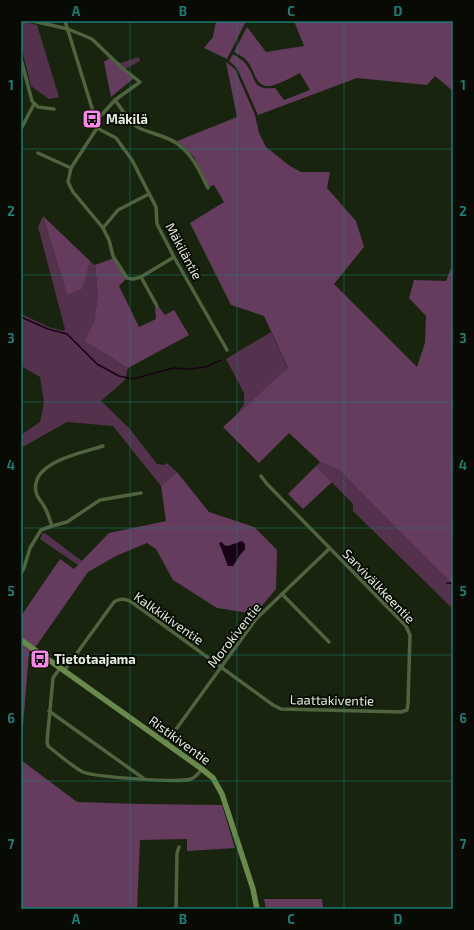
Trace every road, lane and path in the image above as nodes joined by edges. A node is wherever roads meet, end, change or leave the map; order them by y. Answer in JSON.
{"nodes":[{"id":1,"x":33,"y":21,"type":"edge"},
{"id":2,"x":65,"y":21,"type":"edge"},
{"id":3,"x":68,"y":29,"type":"junction"},
{"id":4,"x":21,"y":60,"type":"edge"},
{"id":5,"x":115,"y":100,"type":"junction"},
{"id":6,"x":34,"y":104,"type":"junction"},
{"id":7,"x":54,"y":109,"type":"dead end"},
{"id":8,"x":96,"y":121,"type":"junction"},
{"id":9,"x":97,"y":128,"type":"junction"},
{"id":10,"x":21,"y":129,"type":"edge"},
{"id":11,"x":38,"y":153,"type":"dead end"},
{"id":12,"x":71,"y":168,"type":"junction"},
{"id":13,"x":208,"y":188,"type":"dead end"},
{"id":14,"x":149,"y":194,"type":"junction"},
{"id":15,"x":103,"y":228,"type":"junction"},
{"id":16,"x":174,"y":257,"type":"junction"},
{"id":17,"x":141,"y":276,"type":"junction"},
{"id":18,"x":157,"y":306,"type":"dead end"},
{"id":19,"x":227,"y":350,"type":"dead end"},
{"id":20,"x":103,"y":446,"type":"dead end"},
{"id":21,"x":262,"y":476,"type":"dead end"},
{"id":22,"x":141,"y":493,"type":"dead end"},
{"id":23,"x":52,"y":526,"type":"junction"},
{"id":24,"x":329,"y":549,"type":"junction"},
{"id":25,"x":21,"y":573,"type":"edge"},
{"id":26,"x":282,"y":594,"type":"junction"},
{"id":27,"x":21,"y":640,"type":"edge"},
{"id":28,"x":329,"y":642,"type":"dead end"},
{"id":29,"x":221,"y":667,"type":"junction"},
{"id":30,"x":62,"y":670,"type":"junction"},
{"id":31,"x":49,"y":710,"type":"junction"},
{"id":32,"x":407,"y":710,"type":"joint"},
{"id":33,"x":166,"y":743,"type":"junction"},
{"id":34,"x":202,"y":769,"type":"junction"},
{"id":35,"x":144,"y":779,"type":"junction"},
{"id":36,"x":179,"y":847,"type":"dead end"},
{"id":37,"x":176,"y":909,"type":"edge"},
{"id":38,"x":257,"y":909,"type":"edge"}],
"edges":[{"from":1,"to":3,"type":"street"},
{"from":2,"to":3,"type":"street"},
{"from":3,"to":5,"type":"street"},
{"from":3,"to":8,"type":"street"},
{"from":4,"to":6,"type":"street"},
{"from":5,"to":8,"type":"street"},
{"from":5,"to":13,"type":"street"},
{"from":6,"to":7,"type":"street"},
{"from":6,"to":10,"type":"street"},
{"from":8,"to":9,"type":"street"},
{"from":9,"to":12,"type":"street"},
{"from":9,"to":14,"type":"street","name":"Mäkiläntie"},
{"from":11,"to":12,"type":"street"},
{"from":12,"to":15,"type":"street"},
{"from":14,"to":15,"type":"street"},
{"from":14,"to":16,"type":"street","name":"Mäkiläntie"},
{"from":15,"to":17,"type":"street"},
{"from":16,"to":17,"type":"street"},
{"from":16,"to":19,"type":"street","name":"Mäkiläntie"},
{"from":17,"to":18,"type":"street"},
{"from":20,"to":23,"type":"street"},
{"from":21,"to":24,"type":"street","name":"Sarvivälkkeentie"},
{"from":22,"to":23,"type":"street"},
{"from":23,"to":25,"type":"street"},
{"from":24,"to":26,"type":"street","name":"Morokiventie"},
{"from":24,"to":32,"type":"street","name":"Sarvivälkkeentie"},
{"from":26,"to":28,"type":"street"},
{"from":26,"to":29,"type":"street","name":"Morokiventie"},
{"from":27,"to":30,"type":"street","name":"Ristikiventie"},
{"from":29,"to":30,"type":"street","name":"Kalkkikiventie"},
{"from":29,"to":32,"type":"street","name":"Laattakiventie"},
{"from":29,"to":33,"type":"street","name":"Morokiventie"},
{"from":30,"to":31,"type":"street"},
{"from":30,"to":33,"type":"street","name":"Ristikiventie"},
{"from":31,"to":35,"type":"street"},
{"from":31,"to":35,"type":"street"},
{"from":33,"to":34,"type":"street","name":"Ristikiventie"},
{"from":34,"to":35,"type":"street"},
{"from":34,"to":38,"type":"street","name":"Ristikiventie"},
{"from":36,"to":37,"type":"street"}]}
